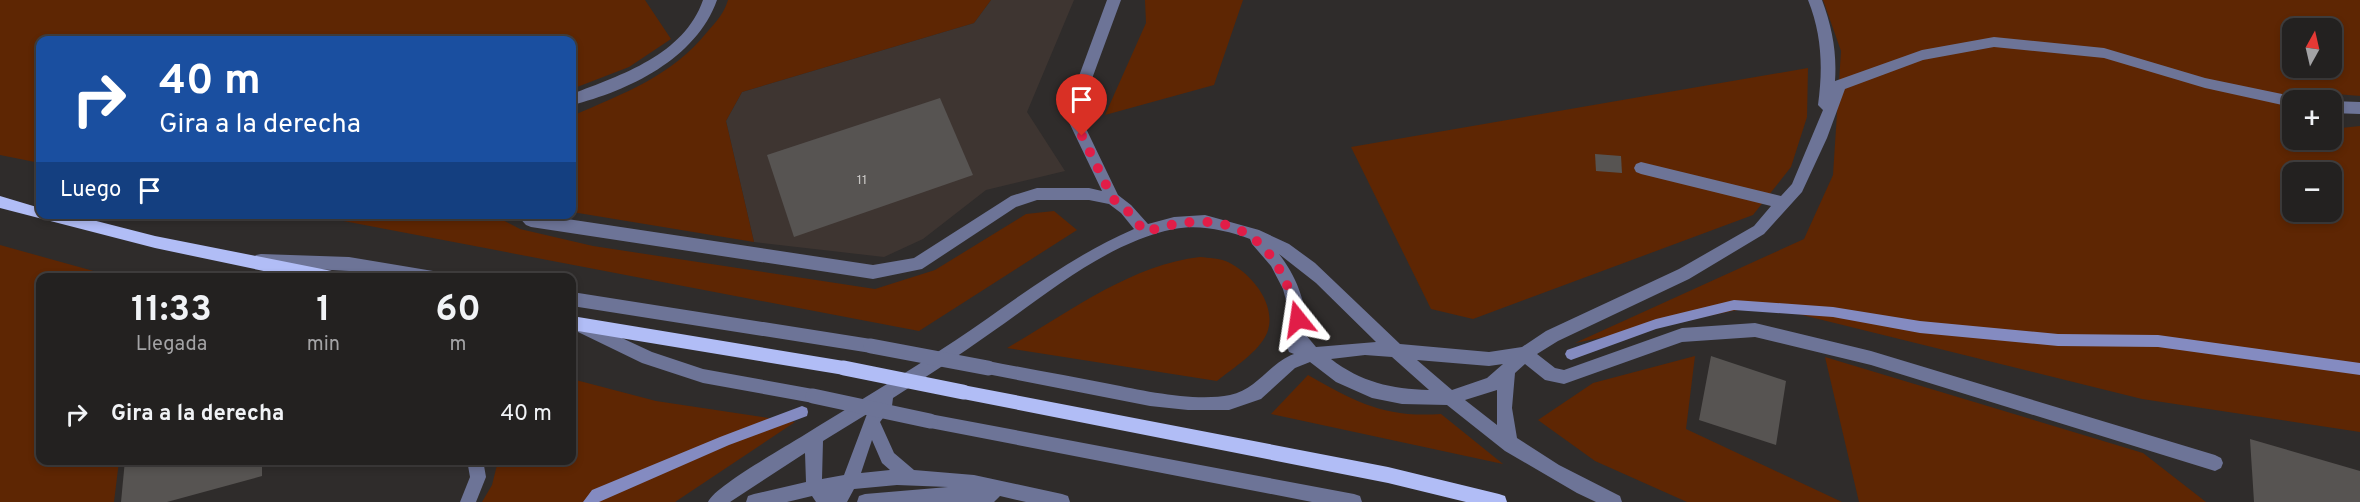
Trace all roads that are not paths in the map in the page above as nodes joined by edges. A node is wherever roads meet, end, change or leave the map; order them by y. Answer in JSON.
{"nodes":[{"id":1,"x":710,"y":0,"type":"edge"},
{"id":2,"x":1114,"y":0,"type":"edge"},
{"id":3,"x":1815,"y":0,"type":"edge"},
{"id":4,"x":576,"y":98,"type":"edge"},
{"id":5,"x":2282,"y":99,"type":"edge"},
{"id":6,"x":2342,"y":107,"type":"edge"},
{"id":7,"x":2360,"y":108,"type":"edge"},
{"id":8,"x":1820,"y":138,"type":"junction"},
{"id":9,"x":1641,"y":168,"type":"dead end"},
{"id":10,"x":1113,"y":199,"type":"junction"},
{"id":11,"x":0,"y":202,"type":"edge"},
{"id":12,"x":1784,"y":204,"type":"junction"},
{"id":13,"x":36,"y":213,"type":"edge"},
{"id":14,"x":61,"y":219,"type":"edge"},
{"id":15,"x":529,"y":219,"type":"edge"},
{"id":16,"x":1145,"y":232,"type":"junction"},
{"id":17,"x":1247,"y":233,"type":"junction"},
{"id":18,"x":240,"y":259,"type":"junction"},
{"id":19,"x":308,"y":273,"type":"edge"},
{"id":20,"x":403,"y":273,"type":"edge"},
{"id":21,"x":576,"y":300,"type":"edge"},
{"id":22,"x":576,"y":324,"type":"edge"},
{"id":23,"x":576,"y":324,"type":"edge"},
{"id":24,"x":1299,"y":338,"type":"junction"},
{"id":25,"x":1393,"y":349,"type":"junction"},
{"id":26,"x":1312,"y":354,"type":"junction"},
{"id":27,"x":1524,"y":354,"type":"junction"},
{"id":28,"x":1289,"y":363,"type":"junction"},
{"id":29,"x":1508,"y":370,"type":"junction"},
{"id":30,"x":912,"y":376,"type":"junction"},
{"id":31,"x":1449,"y":398,"type":"junction"},
{"id":32,"x":872,"y":422,"type":"junction"},
{"id":33,"x":816,"y":436,"type":"junction"},
{"id":34,"x":1511,"y":446,"type":"junction"},
{"id":35,"x":2214,"y":463,"type":"dead end"},
{"id":36,"x":477,"y":465,"type":"edge"},
{"id":37,"x":910,"y":477,"type":"junction"},
{"id":38,"x":851,"y":481,"type":"junction"},
{"id":39,"x":816,"y":487,"type":"junction"},
{"id":40,"x":1034,"y":496,"type":"junction"},
{"id":41,"x":468,"y":502,"type":"edge"},
{"id":42,"x":716,"y":502,"type":"edge"},
{"id":43,"x":754,"y":502,"type":"edge"},
{"id":44,"x":827,"y":502,"type":"edge"},
{"id":45,"x":837,"y":502,"type":"edge"},
{"id":46,"x":865,"y":502,"type":"edge"},
{"id":47,"x":1062,"y":502,"type":"edge"},
{"id":48,"x":1354,"y":502,"type":"edge"},
{"id":49,"x":1499,"y":502,"type":"edge"},
{"id":50,"x":1614,"y":502,"type":"edge"}],
"edges":[{"from":1,"to":4,"type":"street"},
{"from":2,"to":10,"type":"street"},
{"from":3,"to":8,"type":"street"},
{"from":5,"to":8,"type":"street"},
{"from":6,"to":7,"type":"street"},
{"from":8,"to":12,"type":"street"},
{"from":9,"to":12,"type":"street"},
{"from":10,"to":15,"type":"street"},
{"from":10,"to":16,"type":"street"},
{"from":11,"to":13,"type":"main road"},
{"from":12,"to":27,"type":"street"},
{"from":14,"to":18,"type":"main road"},
{"from":16,"to":17,"type":"street"},
{"from":16,"to":30,"type":"street"},
{"from":17,"to":24,"type":"street"},
{"from":17,"to":25,"type":"street"},
{"from":18,"to":19,"type":"main road"},
{"from":18,"to":20,"type":"street"},
{"from":21,"to":28,"type":"street","bridge":true},
{"from":22,"to":49,"type":"main road","bridge":true},
{"from":23,"to":48,"type":"street","bridge":true},
{"from":24,"to":26,"type":"street"},
{"from":24,"to":28,"type":"street"},
{"from":25,"to":26,"type":"street"},
{"from":25,"to":27,"type":"street"},
{"from":25,"to":31,"type":"street"},
{"from":26,"to":28,"type":"street"},
{"from":26,"to":31,"type":"street"},
{"from":27,"to":29,"type":"street"},
{"from":27,"to":35,"type":"street"},
{"from":29,"to":31,"type":"street"},
{"from":29,"to":34,"type":"street"},
{"from":30,"to":32,"type":"street"},
{"from":30,"to":33,"type":"street"},
{"from":31,"to":34,"type":"street"},
{"from":32,"to":37,"type":"street"},
{"from":32,"to":38,"type":"street"},
{"from":33,"to":39,"type":"street"},
{"from":33,"to":42,"type":"street"},
{"from":34,"to":50,"type":"street"},
{"from":36,"to":41,"type":"street"},
{"from":37,"to":38,"type":"street"},
{"from":37,"to":40,"type":"street"},
{"from":38,"to":39,"type":"street"},
{"from":38,"to":45,"type":"street"},
{"from":39,"to":43,"type":"street"},
{"from":39,"to":44,"type":"street"},
{"from":40,"to":46,"type":"street"},
{"from":40,"to":47,"type":"street"}]}
